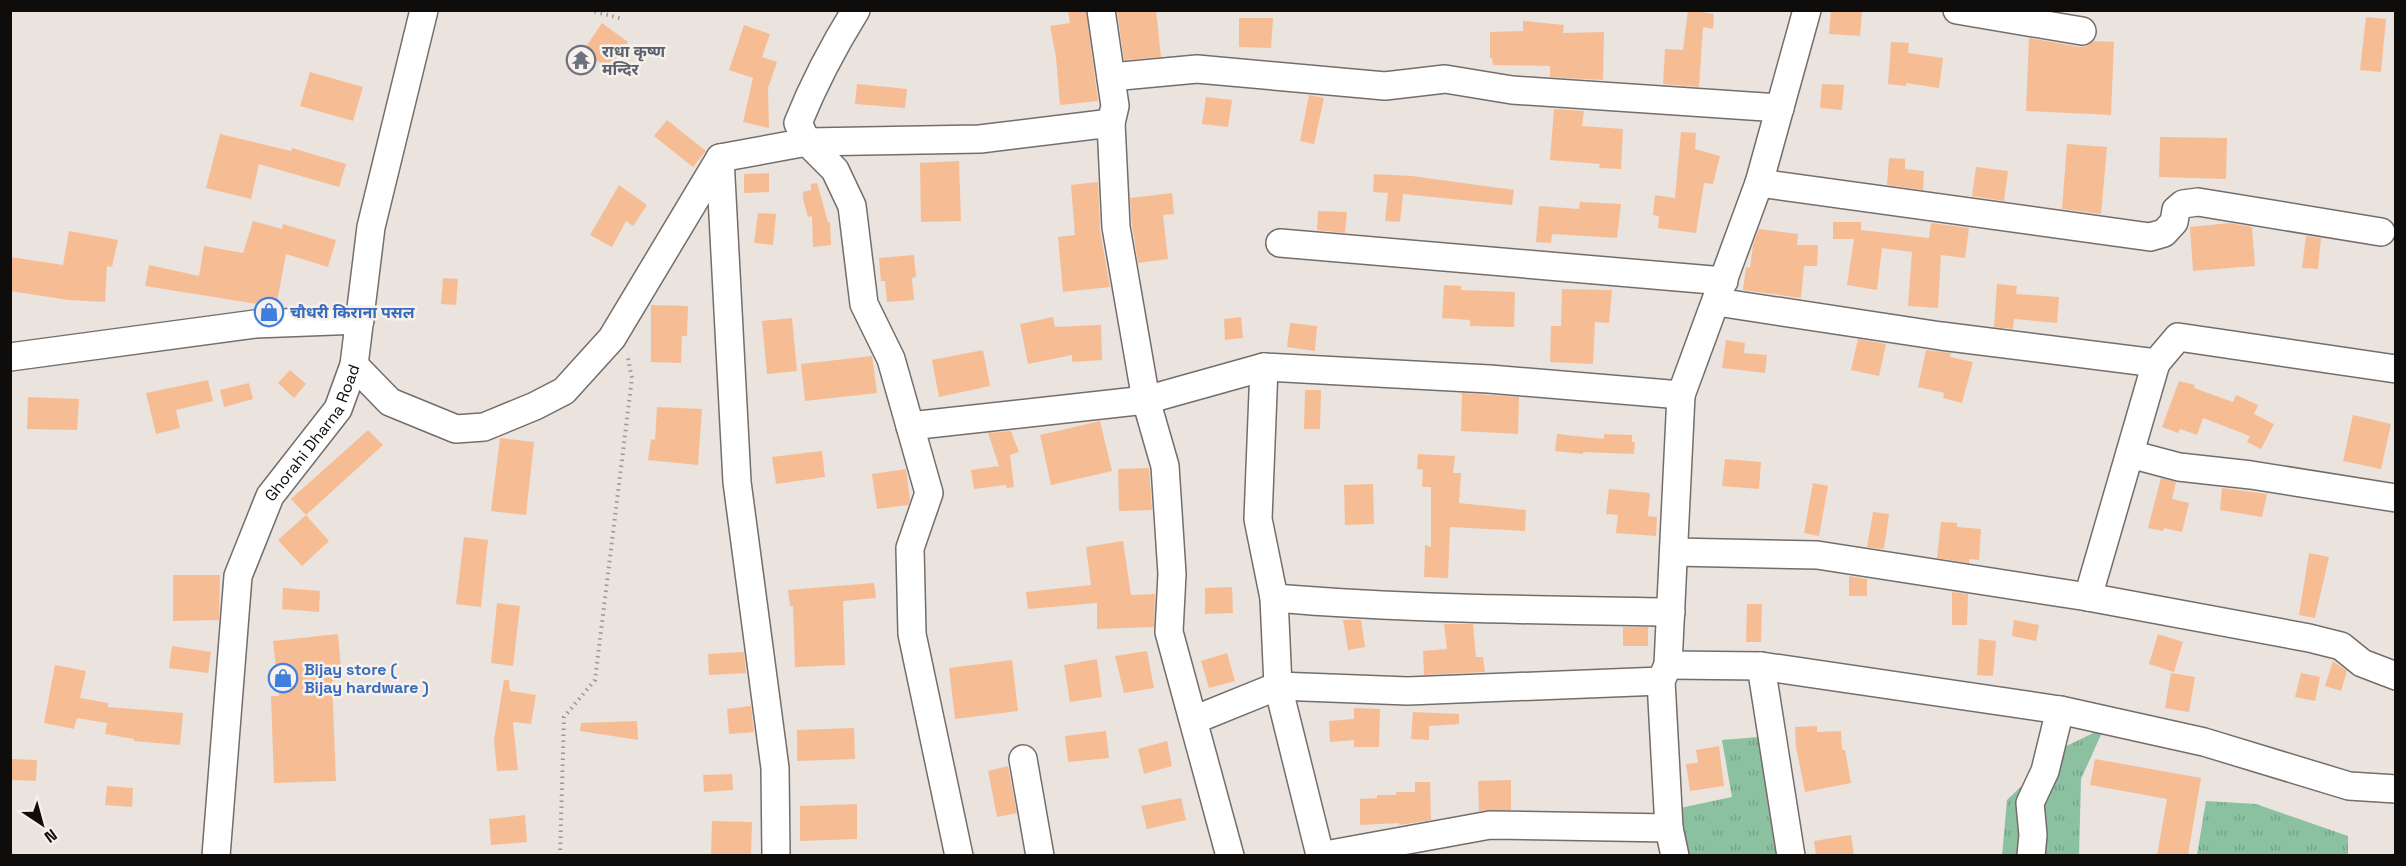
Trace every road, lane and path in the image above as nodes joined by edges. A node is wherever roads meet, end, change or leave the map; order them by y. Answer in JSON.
{"nodes":[{"id":1,"x":424,"y":10,"type":"edge"},
{"id":2,"x":589,"y":10,"type":"edge"},
{"id":3,"x":856,"y":10,"type":"edge"},
{"id":4,"x":1101,"y":10,"type":"edge"},
{"id":5,"x":1807,"y":10,"type":"edge"},
{"id":6,"x":1957,"y":10,"type":"edge"},
{"id":7,"x":623,"y":20,"type":"dead end"},
{"id":8,"x":2082,"y":32,"type":"dead end"},
{"id":9,"x":1111,"y":77,"type":"junction"},
{"id":10,"x":1780,"y":108,"type":"junction"},
{"id":11,"x":1111,"y":123,"type":"junction"},
{"id":12,"x":807,"y":142,"type":"junction"},
{"id":13,"x":720,"y":158,"type":"junction"},
{"id":14,"x":1759,"y":183,"type":"junction"},
{"id":15,"x":2381,"y":231,"type":"dead end"},
{"id":16,"x":1280,"y":243,"type":"dead end"},
{"id":17,"x":1720,"y":292,"type":"junction"},
{"id":18,"x":360,"y":320,"type":"junction"},
{"id":19,"x":612,"y":338,"type":"junction"},
{"id":20,"x":10,"y":357,"type":"edge"},
{"id":21,"x":2156,"y":363,"type":"junction"},
{"id":22,"x":354,"y":364,"type":"junction"},
{"id":23,"x":1264,"y":367,"type":"junction"},
{"id":24,"x":2396,"y":369,"type":"edge"},
{"id":25,"x":1681,"y":395,"type":"junction"},
{"id":26,"x":1146,"y":400,"type":"junction"},
{"id":27,"x":910,"y":426,"type":"junction"},
{"id":28,"x":2130,"y":454,"type":"junction"},
{"id":29,"x":2396,"y":498,"type":"edge"},
{"id":30,"x":1674,"y":552,"type":"junction"},
{"id":31,"x":2088,"y":597,"type":"junction"},
{"id":32,"x":1274,"y":598,"type":"junction"},
{"id":33,"x":1671,"y":612,"type":"junction"},
{"id":34,"x":1761,"y":666,"type":"junction"},
{"id":35,"x":1665,"y":673,"type":"junction"},
{"id":36,"x":2396,"y":676,"type":"edge"},
{"id":37,"x":1278,"y":686,"type":"junction"},
{"id":38,"x":2060,"y":710,"type":"junction"},
{"id":39,"x":1194,"y":720,"type":"junction"},
{"id":40,"x":1023,"y":759,"type":"dead end"},
{"id":41,"x":2396,"y":789,"type":"edge"},
{"id":42,"x":1670,"y":828,"type":"junction"},
{"id":43,"x":216,"y":855,"type":"edge"},
{"id":44,"x":560,"y":855,"type":"edge"},
{"id":45,"x":776,"y":855,"type":"edge"},
{"id":46,"x":959,"y":855,"type":"edge"},
{"id":47,"x":1040,"y":855,"type":"edge"},
{"id":48,"x":1230,"y":855,"type":"edge"},
{"id":49,"x":1320,"y":855,"type":"edge"},
{"id":50,"x":1676,"y":855,"type":"edge"},
{"id":51,"x":1791,"y":855,"type":"edge"},
{"id":52,"x":2031,"y":855,"type":"edge"}],
"edges":[{"from":1,"to":18,"type":"street","name":"Ghorahi Dharna Road"},
{"from":2,"to":7,"type":"path"},
{"from":3,"to":12,"type":"street"},
{"from":4,"to":9,"type":"street"},
{"from":5,"to":10,"type":"street"},
{"from":6,"to":8,"type":"street"},
{"from":9,"to":10,"type":"street"},
{"from":9,"to":11,"type":"street"},
{"from":10,"to":14,"type":"street"},
{"from":11,"to":12,"type":"street"},
{"from":11,"to":26,"type":"street"},
{"from":12,"to":13,"type":"street"},
{"from":12,"to":27,"type":"street"},
{"from":13,"to":19,"type":"street"},
{"from":13,"to":45,"type":"street"},
{"from":14,"to":15,"type":"street"},
{"from":14,"to":17,"type":"street"},
{"from":16,"to":17,"type":"street"},
{"from":17,"to":21,"type":"street"},
{"from":17,"to":25,"type":"street"},
{"from":18,"to":20,"type":"street"},
{"from":18,"to":22,"type":"street","name":"Ghorahi Dharna Road"},
{"from":19,"to":22,"type":"street"},
{"from":19,"to":44,"type":"path"},
{"from":21,"to":24,"type":"street"},
{"from":21,"to":28,"type":"street"},
{"from":22,"to":43,"type":"street","name":"Ghorahi Dharna Road"},
{"from":23,"to":25,"type":"street"},
{"from":23,"to":26,"type":"street"},
{"from":23,"to":32,"type":"street"},
{"from":25,"to":30,"type":"street"},
{"from":26,"to":27,"type":"street"},
{"from":26,"to":39,"type":"street"},
{"from":27,"to":46,"type":"street"},
{"from":28,"to":29,"type":"street"},
{"from":28,"to":31,"type":"street"},
{"from":30,"to":31,"type":"street"},
{"from":30,"to":33,"type":"street"},
{"from":31,"to":36,"type":"street"},
{"from":32,"to":33,"type":"street"},
{"from":32,"to":37,"type":"street"},
{"from":33,"to":35,"type":"street"},
{"from":34,"to":35,"type":"street"},
{"from":34,"to":38,"type":"street"},
{"from":34,"to":51,"type":"street"},
{"from":35,"to":37,"type":"street"},
{"from":35,"to":42,"type":"street"},
{"from":37,"to":39,"type":"street"},
{"from":37,"to":49,"type":"street"},
{"from":38,"to":41,"type":"street"},
{"from":38,"to":52,"type":"street"},
{"from":39,"to":48,"type":"street"},
{"from":40,"to":47,"type":"street"},
{"from":42,"to":49,"type":"street"},
{"from":42,"to":50,"type":"street"}]}
